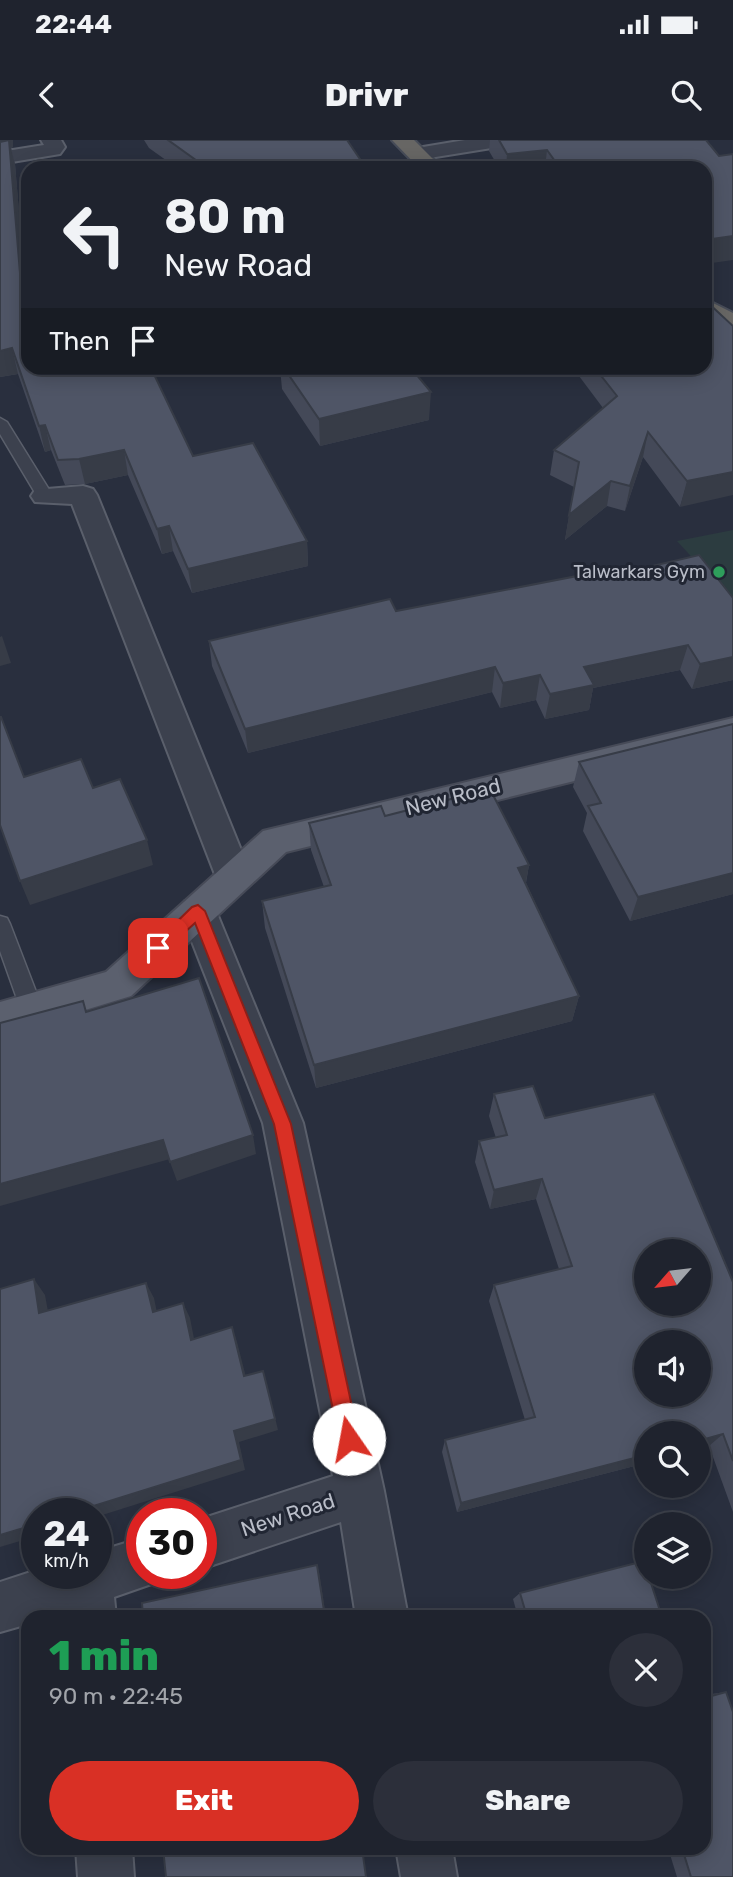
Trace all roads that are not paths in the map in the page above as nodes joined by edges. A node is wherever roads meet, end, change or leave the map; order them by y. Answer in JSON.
{"nodes":[{"id":1,"x":51,"y":140,"type":"edge"},
{"id":2,"x":504,"y":140,"type":"edge"},
{"id":3,"x":417,"y":154,"type":"edge"},
{"id":4,"x":0,"y":158,"type":"edge"},
{"id":5,"x":712,"y":310,"type":"edge"},
{"id":6,"x":733,"y":323,"type":"edge"},
{"id":7,"x":0,"y":422,"type":"edge"},
{"id":8,"x":45,"y":496,"type":"joint"},
{"id":9,"x":733,"y":730,"type":"edge"},
{"id":10,"x":234,"y":877,"type":"junction"},
{"id":11,"x":198,"y":911,"type":"junction"},
{"id":12,"x":0,"y":924,"type":"edge"},
{"id":13,"x":16,"y":1014,"type":"edge"},
{"id":14,"x":360,"y":1491,"type":"junction"},
{"id":15,"x":217,"y":1539,"type":"edge"},
{"id":16,"x":126,"y":1574,"type":"edge"},
{"id":17,"x":89,"y":1599,"type":"edge"},
{"id":18,"x":0,"y":1606,"type":"edge"},
{"id":19,"x":381,"y":1610,"type":"edge"},
{"id":20,"x":104,"y":1855,"type":"edge"},
{"id":21,"x":425,"y":1855,"type":"edge"},
{"id":22,"x":106,"y":1877,"type":"edge"},
{"id":23,"x":429,"y":1877,"type":"edge"}],
"edges":[{"from":1,"to":4,"type":"street"},
{"from":2,"to":3,"type":"street"},
{"from":5,"to":6,"type":"highway"},
{"from":7,"to":8,"type":"lane"},
{"from":8,"to":10,"type":"street"},
{"from":9,"to":10,"type":"main road","name":"New Road"},
{"from":10,"to":11,"type":"main road","name":"New Road"},
{"from":11,"to":13,"type":"main road","name":"New Road"},
{"from":11,"to":14,"type":"street","name":"New Road"},
{"from":12,"to":13,"type":"lane"},
{"from":14,"to":15,"type":"street","name":"New Road"},
{"from":14,"to":19,"type":"street"},
{"from":16,"to":17,"type":"street"},
{"from":17,"to":18,"type":"street"},
{"from":20,"to":22,"type":"street"},
{"from":21,"to":23,"type":"street"}]}
